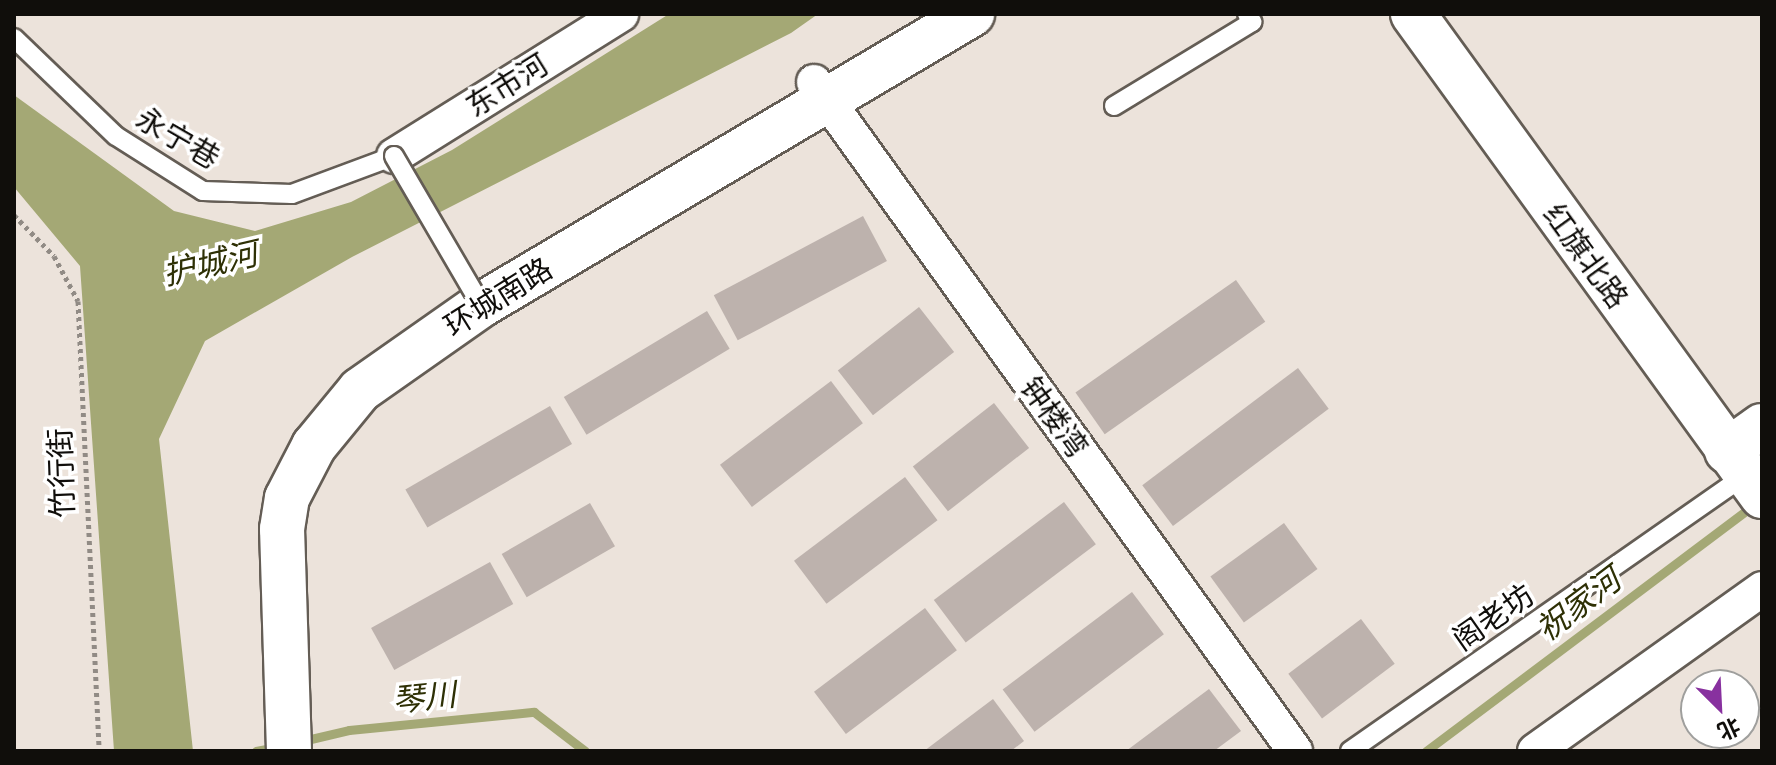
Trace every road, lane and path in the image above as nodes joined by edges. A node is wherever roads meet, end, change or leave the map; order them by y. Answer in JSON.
{"nodes":[{"id":1,"x":621,"y":14,"type":"edge"},
{"id":2,"x":930,"y":14,"type":"edge"},
{"id":3,"x":972,"y":14,"type":"edge"},
{"id":4,"x":1247,"y":14,"type":"edge"},
{"id":5,"x":1413,"y":14,"type":"edge"},
{"id":6,"x":14,"y":38,"type":"edge"},
{"id":7,"x":821,"y":91,"type":"junction"},
{"id":8,"x":1114,"y":106,"type":"dead end"},
{"id":9,"x":394,"y":156,"type":"junction"},
{"id":10,"x":14,"y":215,"type":"edge"},
{"id":11,"x":476,"y":298,"type":"junction"},
{"id":12,"x":1762,"y":426,"type":"edge"},
{"id":13,"x":1745,"y":474,"type":"edge"},
{"id":14,"x":1762,"y":589,"type":"edge"},
{"id":15,"x":277,"y":730,"type":"edge"},
{"id":16,"x":99,"y":751,"type":"edge"},
{"id":17,"x":1295,"y":751,"type":"edge"},
{"id":18,"x":1350,"y":751,"type":"edge"},
{"id":19,"x":1535,"y":751,"type":"edge"}],
"edges":[{"from":1,"to":9,"type":"street","name":"东市河"},
{"from":2,"to":7,"type":"main road","name":"环城南路"},
{"from":3,"to":7,"type":"main road","name":"环城南路"},
{"from":4,"to":8,"type":"lane"},
{"from":5,"to":13,"type":"main road","name":"红旗北路"},
{"from":6,"to":9,"type":"lane","name":"永宁巷"},
{"from":7,"to":11,"type":"main road","name":"环城南路"},
{"from":7,"to":17,"type":"street","name":"钟楼湾"},
{"from":9,"to":11,"type":"lane","bridge":true},
{"from":10,"to":16,"type":"path","name":"竹行街"},
{"from":11,"to":15,"type":"main road","name":"环城南路"},
{"from":12,"to":13,"type":"main road"},
{"from":13,"to":18,"type":"lane","name":"阁老坊"},
{"from":14,"to":19,"type":"street"}]}
